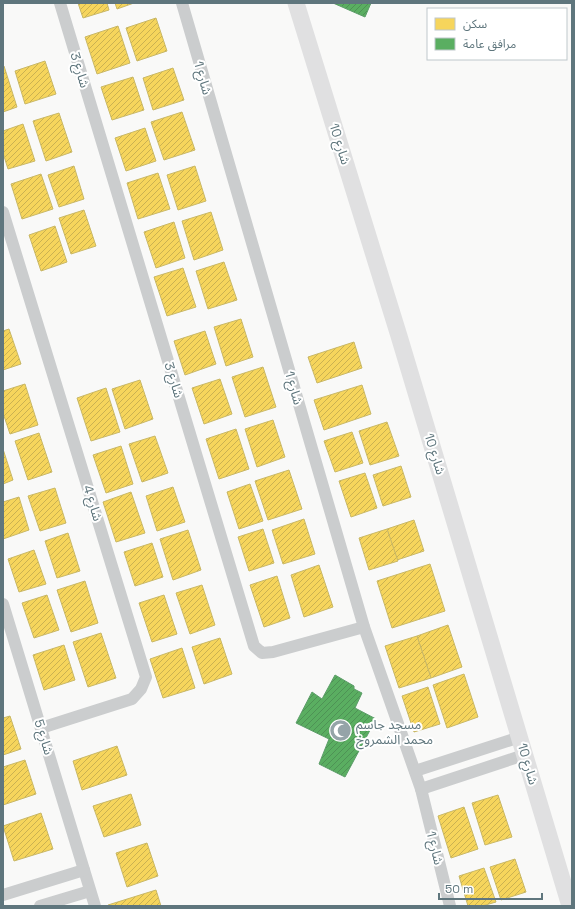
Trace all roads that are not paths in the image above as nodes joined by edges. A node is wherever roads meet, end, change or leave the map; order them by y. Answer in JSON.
{"nodes":[{"id":1,"x":60,"y":3,"type":"edge"},
{"id":2,"x":182,"y":3,"type":"edge"},
{"id":3,"x":296,"y":3,"type":"edge"},
{"id":4,"x":3,"y":212,"type":"edge"},
{"id":5,"x":3,"y":604,"type":"edge"},
{"id":6,"x":364,"y":628,"type":"junction"},
{"id":7,"x":41,"y":728,"type":"junction"},
{"id":8,"x":520,"y":737,"type":"junction"},
{"id":9,"x":524,"y":755,"type":"junction"},
{"id":10,"x":415,"y":771,"type":"junction"},
{"id":11,"x":420,"y":789,"type":"junction"},
{"id":12,"x":84,"y":870,"type":"junction"},
{"id":13,"x":90,"y":891,"type":"junction"},
{"id":14,"x":3,"y":895,"type":"edge"},
{"id":15,"x":40,"y":906,"type":"edge"},
{"id":16,"x":95,"y":906,"type":"edge"},
{"id":17,"x":450,"y":906,"type":"edge"},
{"id":18,"x":570,"y":906,"type":"edge"}],
"edges":[{"from":1,"to":6,"type":"street","name":"شارع 3"},
{"from":2,"to":6,"type":"street","name":"شارع 1"},
{"from":3,"to":8,"type":"street","name":"شارع 10"},
{"from":4,"to":7,"type":"street","name":"شارع 4"},
{"from":5,"to":7,"type":"street","name":"شارع 5"},
{"from":6,"to":10,"type":"street","name":"شارع 1"},
{"from":7,"to":12,"type":"street","name":"شارع 5"},
{"from":8,"to":9,"type":"street","name":"شارع 10"},
{"from":8,"to":10,"type":"street"},
{"from":9,"to":11,"type":"street"},
{"from":9,"to":18,"type":"street","name":"شارع 10"},
{"from":10,"to":11,"type":"street","name":"شارع 1"},
{"from":11,"to":17,"type":"street","name":"شارع 1"},
{"from":12,"to":13,"type":"street","name":"شارع 5"},
{"from":12,"to":14,"type":"street"},
{"from":13,"to":15,"type":"street"},
{"from":13,"to":16,"type":"street","name":"شارع 5"}]}
